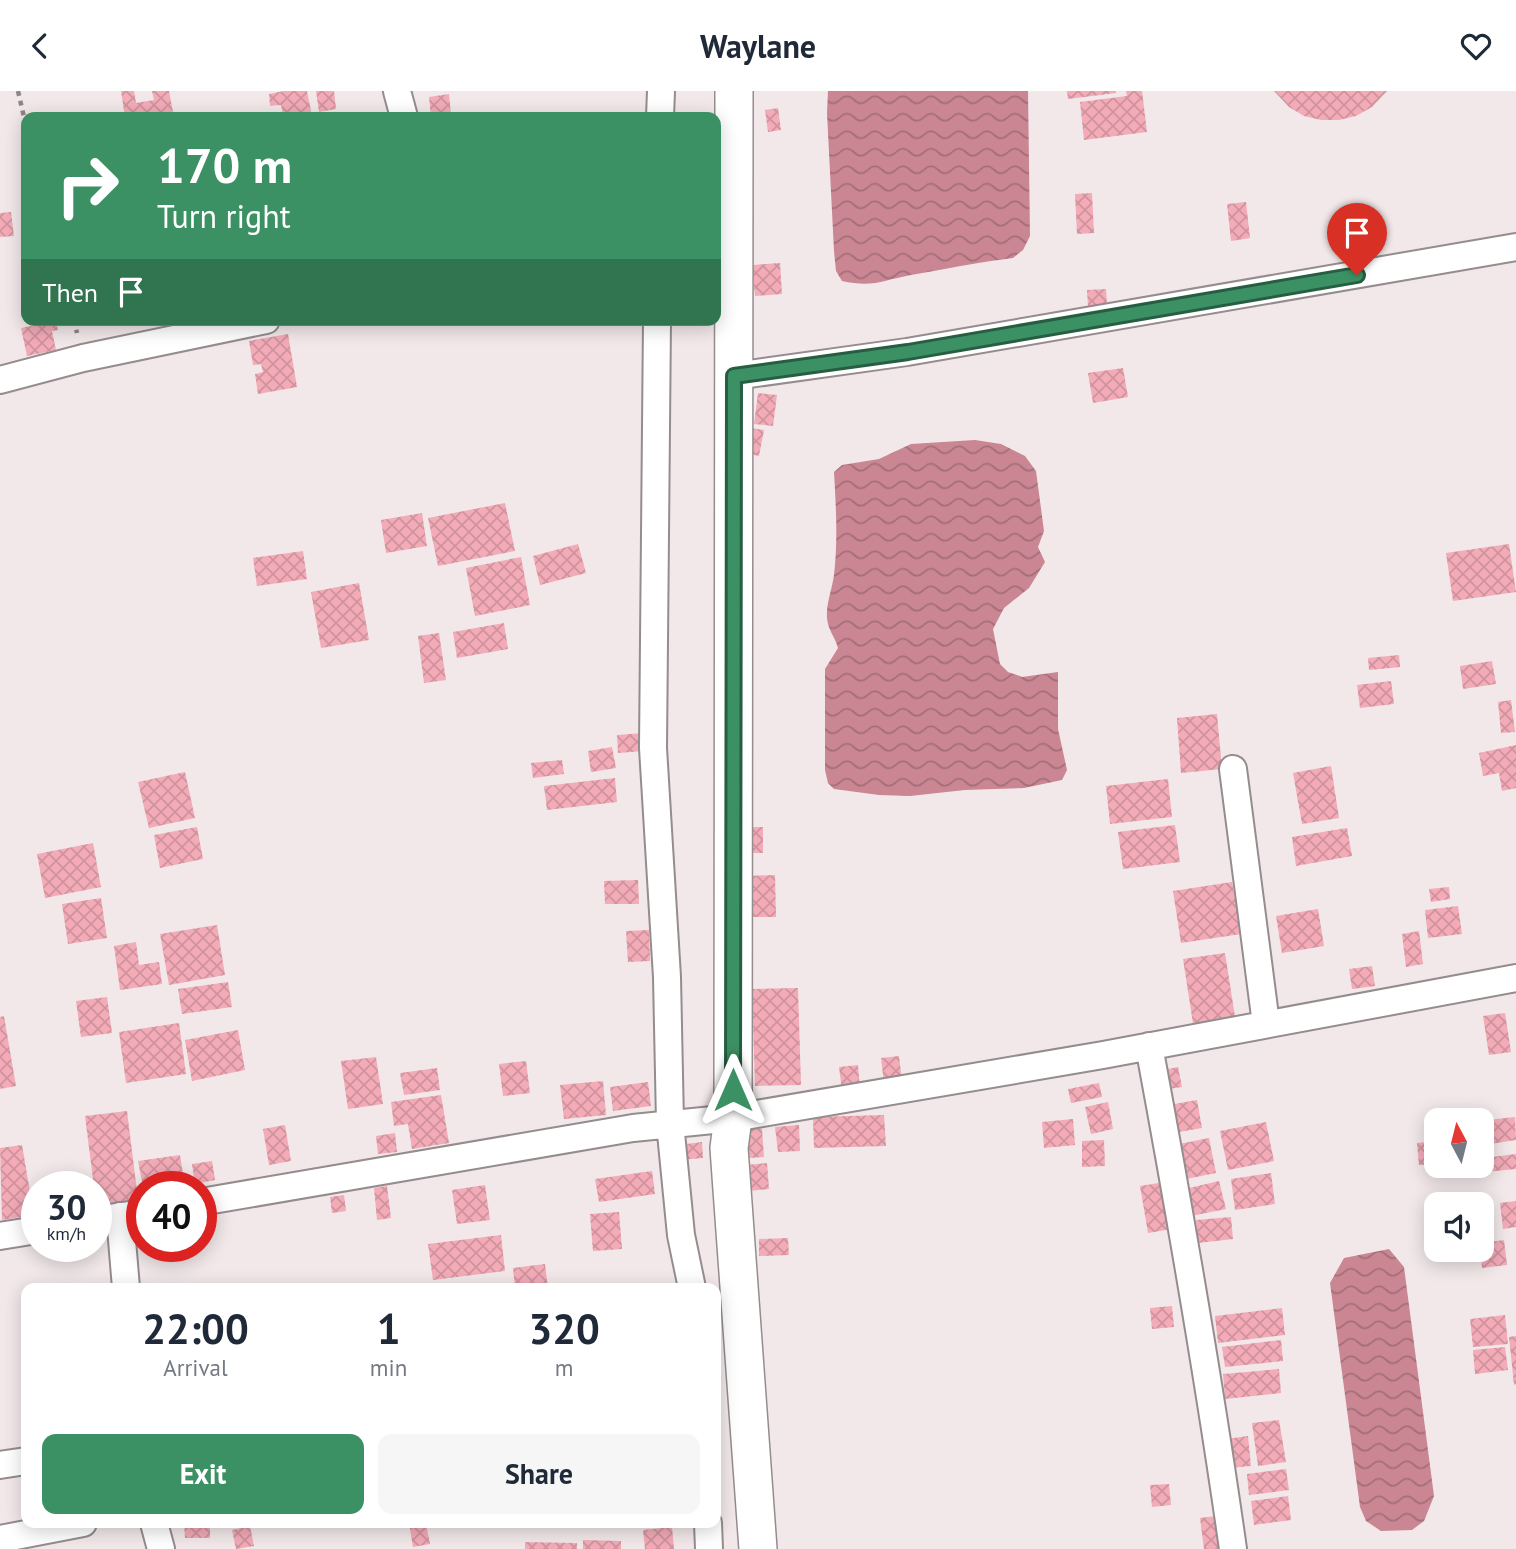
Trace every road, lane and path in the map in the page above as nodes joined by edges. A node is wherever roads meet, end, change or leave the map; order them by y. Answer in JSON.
{"nodes":[{"id":1,"x":18,"y":91,"type":"edge"},
{"id":2,"x":397,"y":91,"type":"edge"},
{"id":3,"x":661,"y":91,"type":"edge"},
{"id":4,"x":734,"y":91,"type":"edge"},
{"id":5,"x":23,"y":112,"type":"edge"},
{"id":6,"x":403,"y":112,"type":"edge"},
{"id":7,"x":660,"y":112,"type":"edge"},
{"id":8,"x":724,"y":238,"type":"edge"},
{"id":9,"x":1516,"y":247,"type":"edge"},
{"id":10,"x":237,"y":326,"type":"edge"},
{"id":11,"x":657,"y":326,"type":"edge"},
{"id":12,"x":734,"y":376,"type":"junction"},
{"id":13,"x":0,"y":380,"type":"edge"},
{"id":14,"x":1233,"y":769,"type":"dead end"},
{"id":15,"x":1516,"y":978,"type":"edge"},
{"id":16,"x":1266,"y":1024,"type":"junction"},
{"id":17,"x":1149,"y":1045,"type":"junction"},
{"id":18,"x":733,"y":1118,"type":"junction"},
{"id":19,"x":670,"y":1123,"type":"junction"},
{"id":20,"x":217,"y":1199,"type":"edge"},
{"id":21,"x":119,"y":1216,"type":"edge"},
{"id":22,"x":21,"y":1233,"type":"edge"},
{"id":23,"x":0,"y":1236,"type":"edge"},
{"id":24,"x":126,"y":1283,"type":"edge"},
{"id":25,"x":691,"y":1283,"type":"edge"},
{"id":26,"x":21,"y":1462,"type":"edge"},
{"id":27,"x":0,"y":1465,"type":"edge"},
{"id":28,"x":57,"y":1528,"type":"edge"},
{"id":29,"x":155,"y":1528,"type":"edge"},
{"id":30,"x":708,"y":1528,"type":"edge"},
{"id":31,"x":0,"y":1539,"type":"edge"},
{"id":32,"x":161,"y":1549,"type":"edge"},
{"id":33,"x":709,"y":1549,"type":"edge"},
{"id":34,"x":758,"y":1549,"type":"edge"},
{"id":35,"x":1233,"y":1549,"type":"edge"}],
"edges":[{"from":1,"to":5,"type":"path"},
{"from":2,"to":6,"type":"street"},
{"from":3,"to":7,"type":"street"},
{"from":4,"to":8,"type":"street"},
{"from":8,"to":12,"type":"street"},
{"from":9,"to":12,"type":"street"},
{"from":10,"to":13,"type":"street"},
{"from":11,"to":19,"type":"street"},
{"from":12,"to":18,"type":"street"},
{"from":14,"to":16,"type":"street"},
{"from":15,"to":16,"type":"street"},
{"from":16,"to":17,"type":"street"},
{"from":17,"to":18,"type":"street"},
{"from":17,"to":35,"type":"street"},
{"from":18,"to":19,"type":"street"},
{"from":18,"to":34,"type":"street"},
{"from":19,"to":20,"type":"street"},
{"from":19,"to":25,"type":"street"},
{"from":21,"to":24,"type":"street"},
{"from":22,"to":23,"type":"street"},
{"from":26,"to":27,"type":"street"},
{"from":28,"to":31,"type":"street"},
{"from":29,"to":32,"type":"street"},
{"from":30,"to":33,"type":"street"}]}
